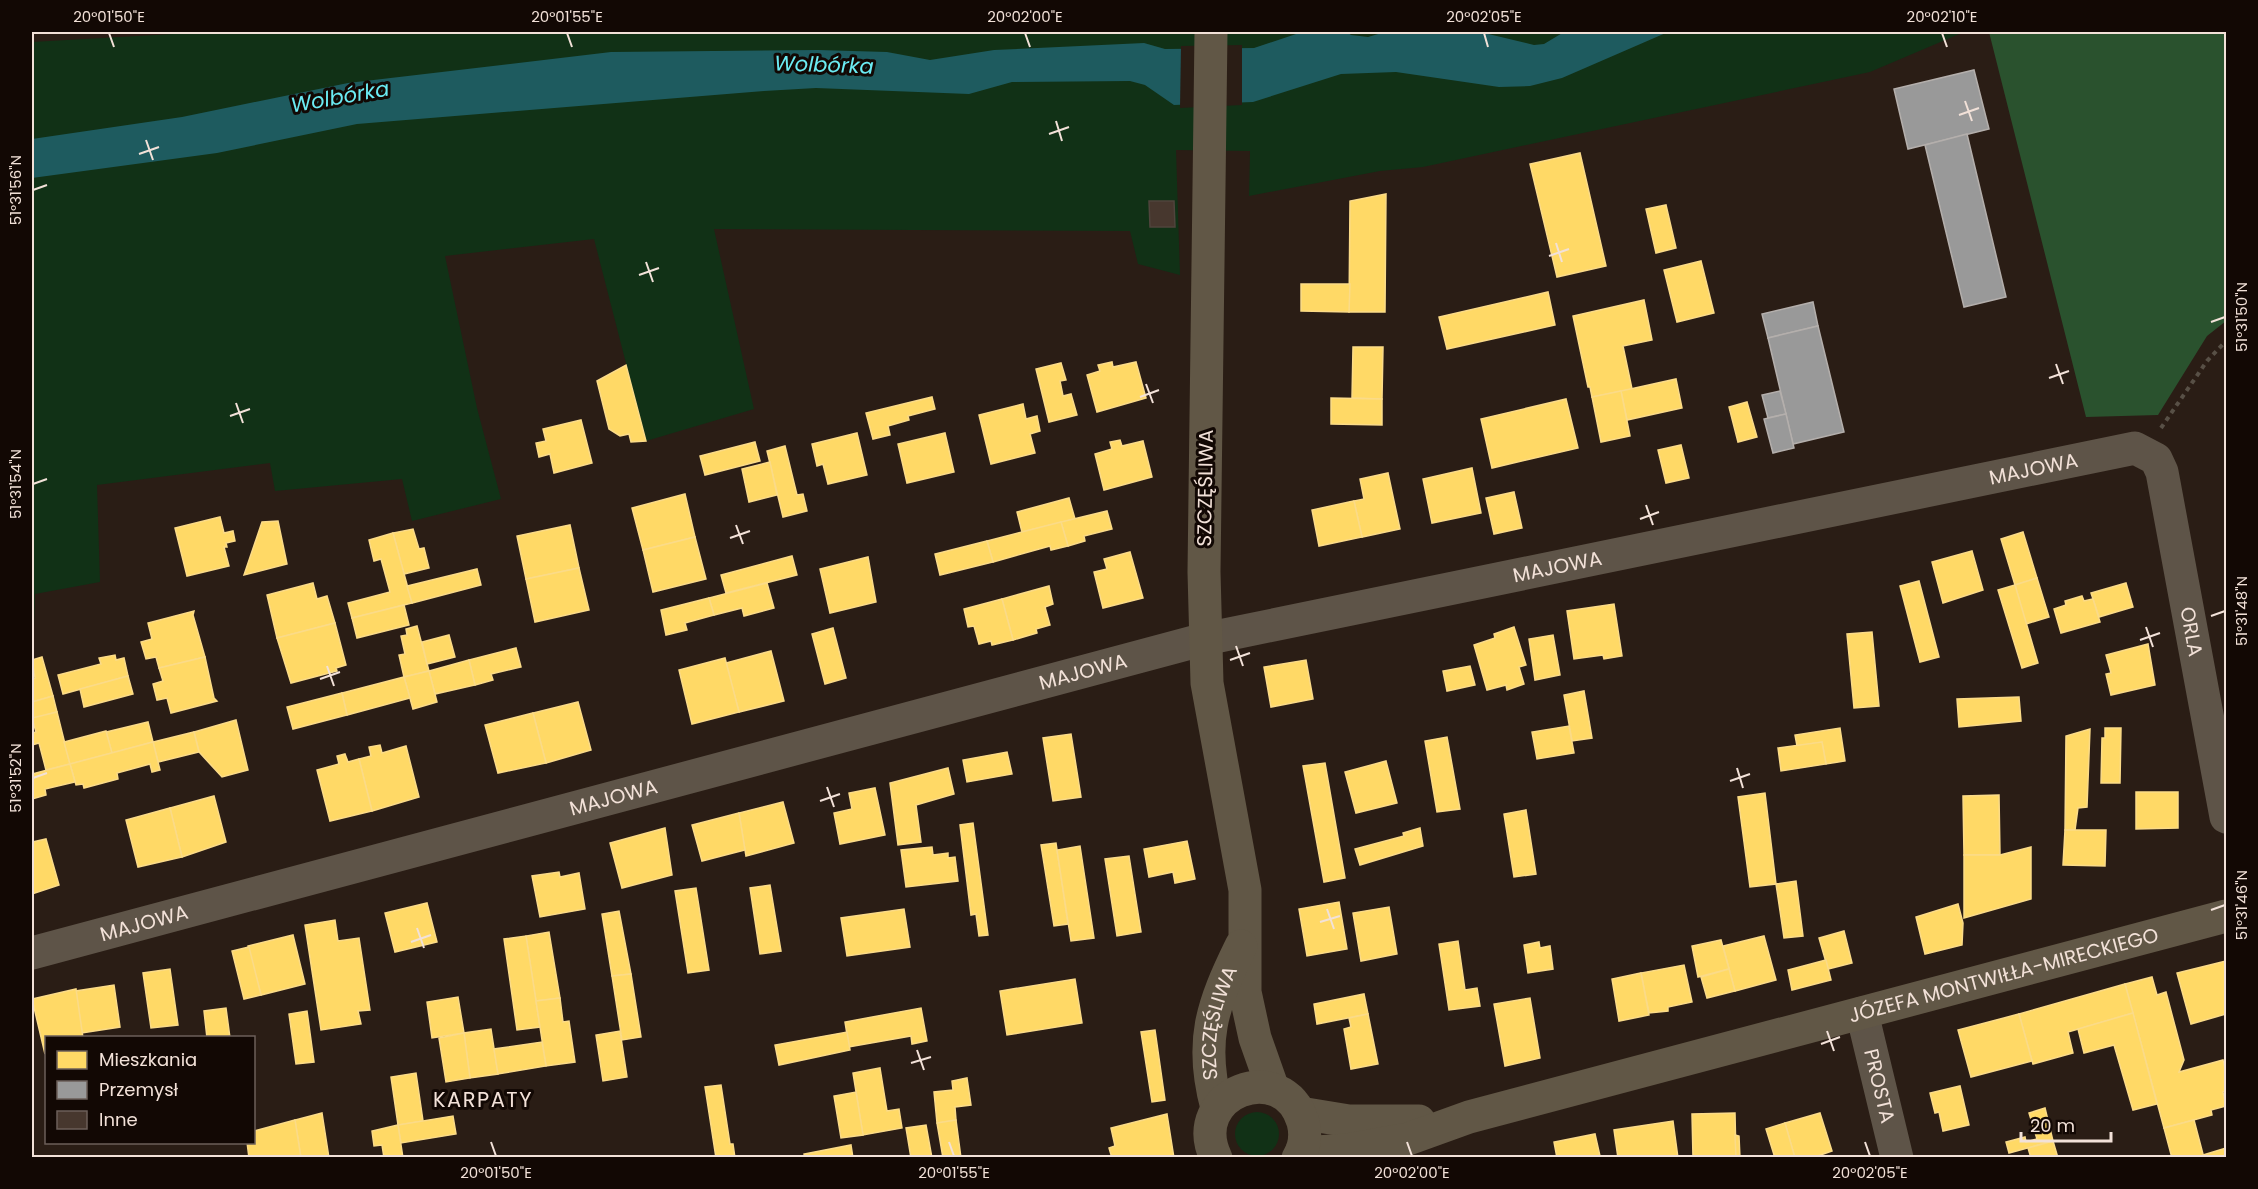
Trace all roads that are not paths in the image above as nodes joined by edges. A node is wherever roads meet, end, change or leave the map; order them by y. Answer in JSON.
{"nodes":[{"id":1,"x":1211,"y":32,"type":"edge"},
{"id":2,"x":2146,"y":452,"type":"joint"},
{"id":3,"x":1205,"y":639,"type":"junction"},
{"id":4,"x":2226,"y":817,"type":"edge"},
{"id":5,"x":2226,"y":916,"type":"edge"},
{"id":6,"x":1243,"y":942,"type":"junction"},
{"id":7,"x":32,"y":953,"type":"edge"},
{"id":8,"x":1862,"y":1013,"type":"junction"},
{"id":9,"x":1273,"y":1089,"type":"junction"},
{"id":10,"x":1217,"y":1108,"type":"junction"},
{"id":11,"x":1300,"y":1113,"type":"junction"},
{"id":12,"x":1469,"y":1117,"type":"junction"},
{"id":13,"x":1212,"y":1154,"type":"edge"},
{"id":14,"x":1300,"y":1155,"type":"edge"},
{"id":15,"x":1897,"y":1158,"type":"edge"}],
"edges":[{"from":1,"to":3,"type":"main road","name":"SZCZĘŚLIWA"},
{"from":2,"to":3,"type":"street","name":"MAJOWA"},
{"from":2,"to":4,"type":"street","name":"ORLA"},
{"from":3,"to":6,"type":"main road","name":"SZCZĘŚLIWA"},
{"from":3,"to":7,"type":"street","name":"MAJOWA"},
{"from":5,"to":8,"type":"main road","name":"JÓZEFA MONTWIŁŁA-MIRECKIEGO"},
{"from":6,"to":9,"type":"main road","name":"SZCZĘŚLIWA"},
{"from":6,"to":10,"type":"main road","name":"SZCZĘŚLIWA"},
{"from":8,"to":12,"type":"main road","name":"JÓZEFA MONTWIŁŁA-MIRECKIEGO"},
{"from":8,"to":15,"type":"street","name":"PROSTA"},
{"from":9,"to":10,"type":"main road"},
{"from":9,"to":11,"type":"main road"},
{"from":10,"to":13,"type":"main road"},
{"from":11,"to":12,"type":"main road","name":"JÓZEFA MONTWIŁŁA-MIRECKIEGO"},
{"from":11,"to":14,"type":"main road"},
{"from":12,"to":14,"type":"main road","name":"JÓZEFA MONTWIŁŁA-MIRECKIEGO"}]}
